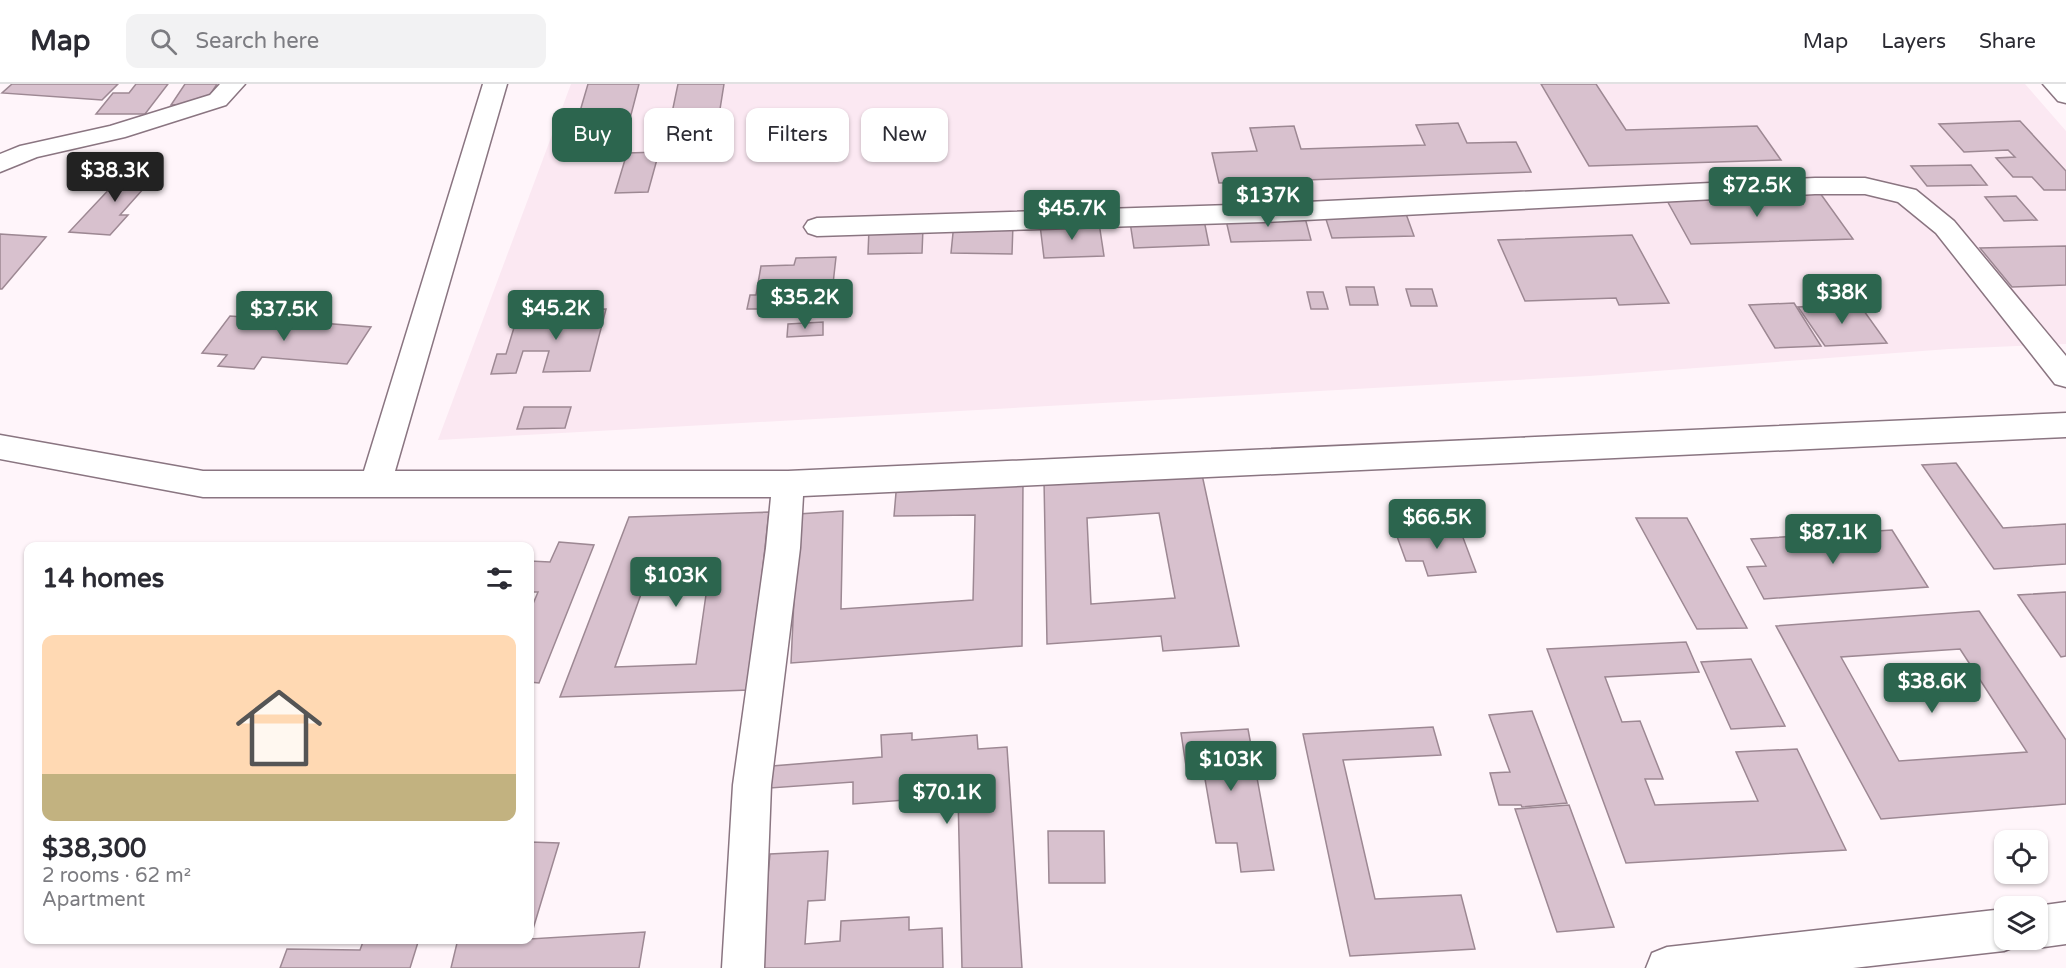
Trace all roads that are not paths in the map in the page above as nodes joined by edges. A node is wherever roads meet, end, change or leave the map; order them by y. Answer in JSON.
{"nodes":[{"id":1,"x":233,"y":84,"type":"edge"},
{"id":2,"x":495,"y":84,"type":"edge"},
{"id":3,"x":2055,"y":84,"type":"edge"},
{"id":4,"x":2066,"y":96,"type":"edge"},
{"id":5,"x":0,"y":164,"type":"edge"},
{"id":6,"x":817,"y":227,"type":"dead end"},
{"id":7,"x":2066,"y":376,"type":"edge"},
{"id":8,"x":2066,"y":425,"type":"edge"},
{"id":9,"x":0,"y":447,"type":"edge"},
{"id":10,"x":376,"y":483,"type":"junction"},
{"id":11,"x":788,"y":484,"type":"junction"},
{"id":12,"x":2066,"y":923,"type":"edge"},
{"id":13,"x":2048,"y":925,"type":"edge"},
{"id":14,"x":1994,"y":931,"type":"edge"},
{"id":15,"x":743,"y":968,"type":"edge"},
{"id":16,"x":1667,"y":968,"type":"edge"}],
"edges":[{"from":1,"to":5,"type":"street"},
{"from":2,"to":10,"type":"street"},
{"from":3,"to":4,"type":"street"},
{"from":6,"to":7,"type":"street"},
{"from":8,"to":11,"type":"street"},
{"from":9,"to":10,"type":"street"},
{"from":10,"to":11,"type":"street"},
{"from":11,"to":15,"type":"street"},
{"from":12,"to":13,"type":"street"},
{"from":14,"to":16,"type":"street"}]}
